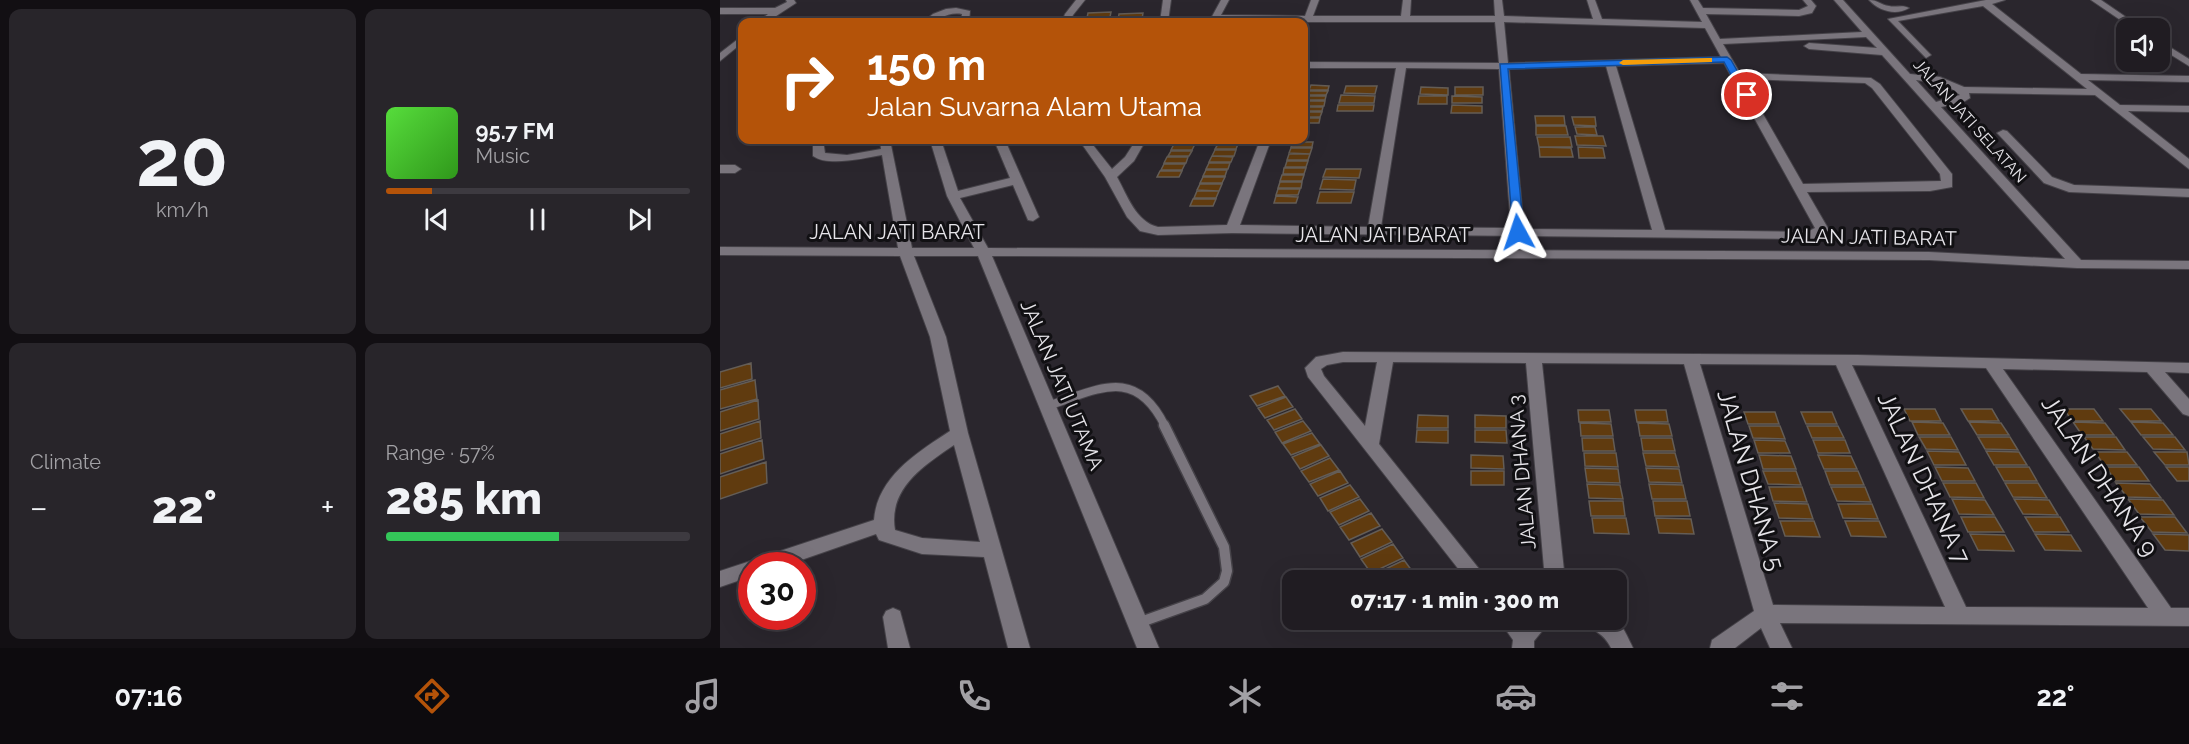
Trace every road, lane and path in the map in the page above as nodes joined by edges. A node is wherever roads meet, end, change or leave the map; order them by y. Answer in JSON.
{"nodes":[{"id":1,"x":790,"y":0,"type":"edge"},
{"id":2,"x":1092,"y":0,"type":"edge"},
{"id":3,"x":1167,"y":0,"type":"edge"},
{"id":4,"x":1225,"y":0,"type":"edge"},
{"id":5,"x":1315,"y":0,"type":"edge"},
{"id":6,"x":1407,"y":0,"type":"edge"},
{"id":7,"x":1498,"y":0,"type":"edge"},
{"id":8,"x":1591,"y":0,"type":"edge"},
{"id":9,"x":1694,"y":0,"type":"edge"},
{"id":10,"x":1808,"y":0,"type":"edge"},
{"id":11,"x":1838,"y":0,"type":"edge"},
{"id":12,"x":1873,"y":0,"type":"edge"},
{"id":13,"x":1954,"y":0,"type":"edge"},
{"id":14,"x":2001,"y":0,"type":"edge"},
{"id":15,"x":2095,"y":0,"type":"edge"},
{"id":16,"x":1080,"y":1,"type":"edge"},
{"id":17,"x":1985,"y":3,"type":"junction"},
{"id":18,"x":720,"y":11,"type":"edge"},
{"id":19,"x":777,"y":11,"type":"junction"},
{"id":20,"x":1700,"y":11,"type":"junction"},
{"id":21,"x":767,"y":18,"type":"edge"},
{"id":22,"x":932,"y":18,"type":"edge"},
{"id":23,"x":966,"y":18,"type":"edge"},
{"id":24,"x":1069,"y":18,"type":"edge"},
{"id":25,"x":1165,"y":18,"type":"edge"},
{"id":26,"x":1215,"y":18,"type":"edge"},
{"id":27,"x":1308,"y":18,"type":"joint"},
{"id":28,"x":2122,"y":18,"type":"edge"},
{"id":29,"x":1405,"y":19,"type":"junction"},
{"id":30,"x":1500,"y":19,"type":"junction"},
{"id":31,"x":1598,"y":21,"type":"junction"},
{"id":32,"x":1707,"y":25,"type":"junction"},
{"id":33,"x":1868,"y":34,"type":"junction"},
{"id":34,"x":738,"y":42,"type":"edge"},
{"id":35,"x":1717,"y":42,"type":"junction"},
{"id":36,"x":1755,"y":42,"type":"junction"},
{"id":37,"x":2170,"y":51,"type":"edge"},
{"id":38,"x":1886,"y":52,"type":"junction"},
{"id":39,"x":1926,"y":55,"type":"dead end"},
{"id":40,"x":720,"y":58,"type":"edge"},
{"id":41,"x":1727,"y":60,"type":"junction"},
{"id":42,"x":1610,"y":63,"type":"junction"},
{"id":43,"x":2189,"y":63,"type":"edge"},
{"id":44,"x":1308,"y":65,"type":"edge"},
{"id":45,"x":1401,"y":66,"type":"junction"},
{"id":46,"x":1503,"y":66,"type":"junction"},
{"id":47,"x":1736,"y":76,"type":"junction"},
{"id":48,"x":1909,"y":77,"type":"junction"},
{"id":49,"x":2079,"y":77,"type":"junction"},
{"id":50,"x":2189,"y":79,"type":"edge"},
{"id":51,"x":1962,"y":90,"type":"junction"},
{"id":52,"x":2097,"y":92,"type":"junction"},
{"id":53,"x":1935,"y":105,"type":"junction"},
{"id":54,"x":2118,"y":108,"type":"junction"},
{"id":55,"x":2189,"y":108,"type":"edge"},
{"id":56,"x":2003,"y":133,"type":"dead end"},
{"id":57,"x":818,"y":144,"type":"edge"},
{"id":58,"x":936,"y":144,"type":"edge"},
{"id":59,"x":1002,"y":144,"type":"edge"},
{"id":60,"x":1087,"y":144,"type":"edge"},
{"id":61,"x":1139,"y":144,"type":"edge"},
{"id":62,"x":1264,"y":144,"type":"edge"},
{"id":63,"x":886,"y":145,"type":"edge"},
{"id":64,"x":2189,"y":165,"type":"edge"},
{"id":65,"x":720,"y":170,"type":"edge"},
{"id":66,"x":735,"y":170,"type":"dead end"},
{"id":67,"x":1111,"y":176,"type":"junction"},
{"id":68,"x":1018,"y":180,"type":"junction"},
{"id":69,"x":1799,"y":188,"type":"junction"},
{"id":70,"x":2189,"y":193,"type":"edge"},
{"id":71,"x":953,"y":196,"type":"junction"},
{"id":72,"x":1033,"y":217,"type":"dead end"},
{"id":73,"x":1232,"y":229,"type":"junction"},
{"id":74,"x":1374,"y":230,"type":"junction"},
{"id":75,"x":1518,"y":232,"type":"junction"},
{"id":76,"x":1659,"y":233,"type":"junction"},
{"id":77,"x":720,"y":251,"type":"edge"},
{"id":78,"x":983,"y":252,"type":"junction"},
{"id":79,"x":906,"y":253,"type":"junction"},
{"id":80,"x":2077,"y":264,"type":"junction"},
{"id":81,"x":2189,"y":265,"type":"edge"},
{"id":82,"x":1386,"y":358,"type":"junction"},
{"id":83,"x":1534,"y":359,"type":"junction"},
{"id":84,"x":1691,"y":360,"type":"junction"},
{"id":85,"x":1842,"y":361,"type":"junction"},
{"id":86,"x":1992,"y":365,"type":"junction"},
{"id":87,"x":2151,"y":367,"type":"junction"},
{"id":88,"x":2189,"y":368,"type":"edge"},
{"id":89,"x":1047,"y":406,"type":"junction"},
{"id":90,"x":2189,"y":410,"type":"edge"},
{"id":91,"x":958,"y":433,"type":"junction"},
{"id":92,"x":1370,"y":445,"type":"junction"},
{"id":93,"x":883,"y":524,"type":"junction"},
{"id":94,"x":993,"y":550,"type":"junction"},
{"id":95,"x":800,"y":552,"type":"edge"},
{"id":96,"x":1470,"y":570,"type":"edge"},
{"id":97,"x":1554,"y":570,"type":"edge"},
{"id":98,"x":738,"y":573,"type":"edge"},
{"id":99,"x":720,"y":579,"type":"edge"},
{"id":100,"x":1766,"y":614,"type":"junction"},
{"id":101,"x":1959,"y":615,"type":"junction"},
{"id":102,"x":2165,"y":616,"type":"junction"},
{"id":103,"x":893,"y":617,"type":"dead end"},
{"id":104,"x":2189,"y":617,"type":"edge"},
{"id":105,"x":1137,"y":623,"type":"junction"},
{"id":106,"x":1515,"y":630,"type":"edge"},
{"id":107,"x":1533,"y":630,"type":"edge"},
{"id":108,"x":1613,"y":630,"type":"edge"},
{"id":109,"x":1523,"y":643,"type":"edge"},
{"id":110,"x":899,"y":648,"type":"edge"},
{"id":111,"x":1019,"y":648,"type":"edge"},
{"id":112,"x":1148,"y":648,"type":"edge"},
{"id":113,"x":1622,"y":648,"type":"edge"},
{"id":114,"x":1710,"y":648,"type":"edge"},
{"id":115,"x":1721,"y":648,"type":"edge"},
{"id":116,"x":1781,"y":648,"type":"edge"}],
"edges":[{"from":1,"to":19,"type":"street"},
{"from":2,"to":16,"type":"street"},
{"from":3,"to":25,"type":"street"},
{"from":4,"to":26,"type":"street"},
{"from":5,"to":27,"type":"street"},
{"from":6,"to":29,"type":"street"},
{"from":7,"to":30,"type":"street"},
{"from":8,"to":31,"type":"street"},
{"from":9,"to":20,"type":"street"},
{"from":10,"to":20,"type":"street"},
{"from":11,"to":33,"type":"street","name":"JALAN JATI SELATAN"},
{"from":12,"to":13,"type":"street"},
{"from":14,"to":17,"type":"street"},
{"from":15,"to":28,"type":"street"},
{"from":16,"to":24,"type":"street"},
{"from":17,"to":39,"type":"street"},
{"from":17,"to":49,"type":"street"},
{"from":18,"to":19,"type":"street"},
{"from":19,"to":21,"type":"street"},
{"from":20,"to":32,"type":"street"},
{"from":22,"to":23,"type":"street"},
{"from":27,"to":29,"type":"street"},
{"from":29,"to":30,"type":"street"},
{"from":30,"to":31,"type":"street"},
{"from":30,"to":46,"type":"street"},
{"from":31,"to":32,"type":"street"},
{"from":32,"to":35,"type":"street"},
{"from":33,"to":36,"type":"street"},
{"from":33,"to":38,"type":"street","name":"JALAN JATI SELATAN"},
{"from":34,"to":40,"type":"street"},
{"from":35,"to":36,"type":"street"},
{"from":35,"to":41,"type":"street"},
{"from":36,"to":38,"type":"street"},
{"from":37,"to":43,"type":"street"},
{"from":38,"to":48,"type":"street","name":"JALAN JATI SELATAN"},
{"from":41,"to":42,"type":"street"},
{"from":41,"to":47,"type":"street"},
{"from":42,"to":46,"type":"street"},
{"from":42,"to":76,"type":"street"},
{"from":44,"to":45,"type":"street"},
{"from":45,"to":46,"type":"street"},
{"from":45,"to":74,"type":"street"},
{"from":46,"to":75,"type":"street"},
{"from":47,"to":69,"type":"street"},
{"from":47,"to":69,"type":"street"},
{"from":48,"to":51,"type":"street"},
{"from":48,"to":53,"type":"street","name":"JALAN JATI SELATAN"},
{"from":49,"to":50,"type":"street"},
{"from":49,"to":52,"type":"street"},
{"from":51,"to":52,"type":"street"},
{"from":51,"to":53,"type":"street"},
{"from":52,"to":54,"type":"street"},
{"from":53,"to":80,"type":"street","name":"JALAN JATI SELATAN"},
{"from":54,"to":55,"type":"street"},
{"from":54,"to":64,"type":"street"},
{"from":56,"to":70,"type":"street"},
{"from":57,"to":63,"type":"street"},
{"from":58,"to":71,"type":"street","name":"JALAN JATI UTAMA"},
{"from":59,"to":68,"type":"street"},
{"from":60,"to":67,"type":"street"},
{"from":61,"to":67,"type":"street"},
{"from":62,"to":73,"type":"street"},
{"from":63,"to":79,"type":"street"},
{"from":65,"to":66,"type":"street"},
{"from":67,"to":73,"type":"street"},
{"from":68,"to":71,"type":"street"},
{"from":68,"to":72,"type":"street"},
{"from":69,"to":76,"type":"street"},
{"from":71,"to":78,"type":"street","name":"JALAN JATI UTAMA"},
{"from":73,"to":74,"type":"street"},
{"from":74,"to":75,"type":"street"},
{"from":75,"to":76,"type":"street"},
{"from":77,"to":79,"type":"street","name":"JALAN JATI BARAT"},
{"from":78,"to":79,"type":"street","name":"JALAN JATI BARAT"},
{"from":78,"to":80,"type":"street","name":"JALAN JATI BARAT"},
{"from":78,"to":89,"type":"street","name":"JALAN JATI UTAMA"},
{"from":79,"to":91,"type":"street"},
{"from":80,"to":81,"type":"street","name":"JALAN JATI BARAT"},
{"from":82,"to":83,"type":"street"},
{"from":82,"to":92,"type":"street"},
{"from":82,"to":92,"type":"street"},
{"from":83,"to":84,"type":"street"},
{"from":83,"to":97,"type":"street","name":"JALAN DHANA 3"},
{"from":84,"to":85,"type":"street"},
{"from":84,"to":100,"type":"street","name":"JALAN DHANA 5"},
{"from":85,"to":86,"type":"street"},
{"from":85,"to":101,"type":"street","name":"JALAN DHANA 7"},
{"from":86,"to":87,"type":"street"},
{"from":86,"to":102,"type":"street","name":"JALAN DHANA 9"},
{"from":87,"to":88,"type":"street"},
{"from":87,"to":90,"type":"street"},
{"from":89,"to":105,"type":"street","name":"JALAN JATI UTAMA"},
{"from":89,"to":105,"type":"lane"},
{"from":91,"to":93,"type":"street"},
{"from":91,"to":94,"type":"street"},
{"from":92,"to":96,"type":"street"},
{"from":93,"to":94,"type":"street"},
{"from":93,"to":95,"type":"street"},
{"from":94,"to":111,"type":"street"},
{"from":98,"to":99,"type":"street"},
{"from":100,"to":101,"type":"street"},
{"from":100,"to":115,"type":"street"},
{"from":100,"to":116,"type":"street","name":"JALAN DHANA 5"},
{"from":101,"to":102,"type":"street"},
{"from":102,"to":104,"type":"street"},
{"from":103,"to":110,"type":"street"},
{"from":105,"to":112,"type":"street","name":"JALAN JATI UTAMA"},
{"from":106,"to":109,"type":"street"},
{"from":107,"to":109,"type":"street"},
{"from":108,"to":113,"type":"street"},
{"from":114,"to":115,"type":"street"}]}
